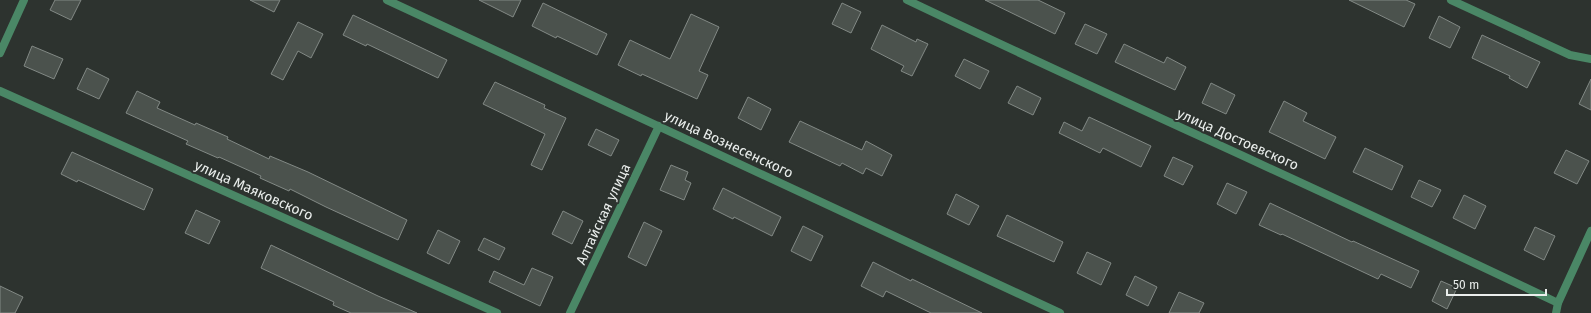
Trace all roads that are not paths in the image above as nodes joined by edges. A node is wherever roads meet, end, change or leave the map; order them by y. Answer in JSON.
{"nodes":[{"id":1,"x":24,"y":0,"type":"edge"},
{"id":2,"x":387,"y":0,"type":"edge"},
{"id":3,"x":907,"y":0,"type":"edge"},
{"id":4,"x":1451,"y":0,"type":"edge"},
{"id":5,"x":0,"y":53,"type":"edge"},
{"id":6,"x":1591,"y":59,"type":"edge"},
{"id":7,"x":0,"y":91,"type":"edge"},
{"id":8,"x":659,"y":126,"type":"junction"},
{"id":9,"x":1591,"y":231,"type":"edge"},
{"id":10,"x":1558,"y":303,"type":"junction"},
{"id":11,"x":496,"y":313,"type":"edge"},
{"id":12,"x":570,"y":313,"type":"edge"},
{"id":13,"x":1060,"y":313,"type":"edge"},
{"id":14,"x":1556,"y":313,"type":"edge"}],
"edges":[{"from":1,"to":5,"type":"street"},
{"from":2,"to":8,"type":"street","name":"улица Вознесенского"},
{"from":3,"to":10,"type":"street","name":"улица Достоевского"},
{"from":4,"to":6,"type":"street"},
{"from":7,"to":11,"type":"street","name":"улица Маяковского"},
{"from":8,"to":12,"type":"street","name":"Алтайская улица"},
{"from":8,"to":13,"type":"street","name":"улица Вознесенского"},
{"from":9,"to":10,"type":"street"},
{"from":10,"to":14,"type":"street"}]}
